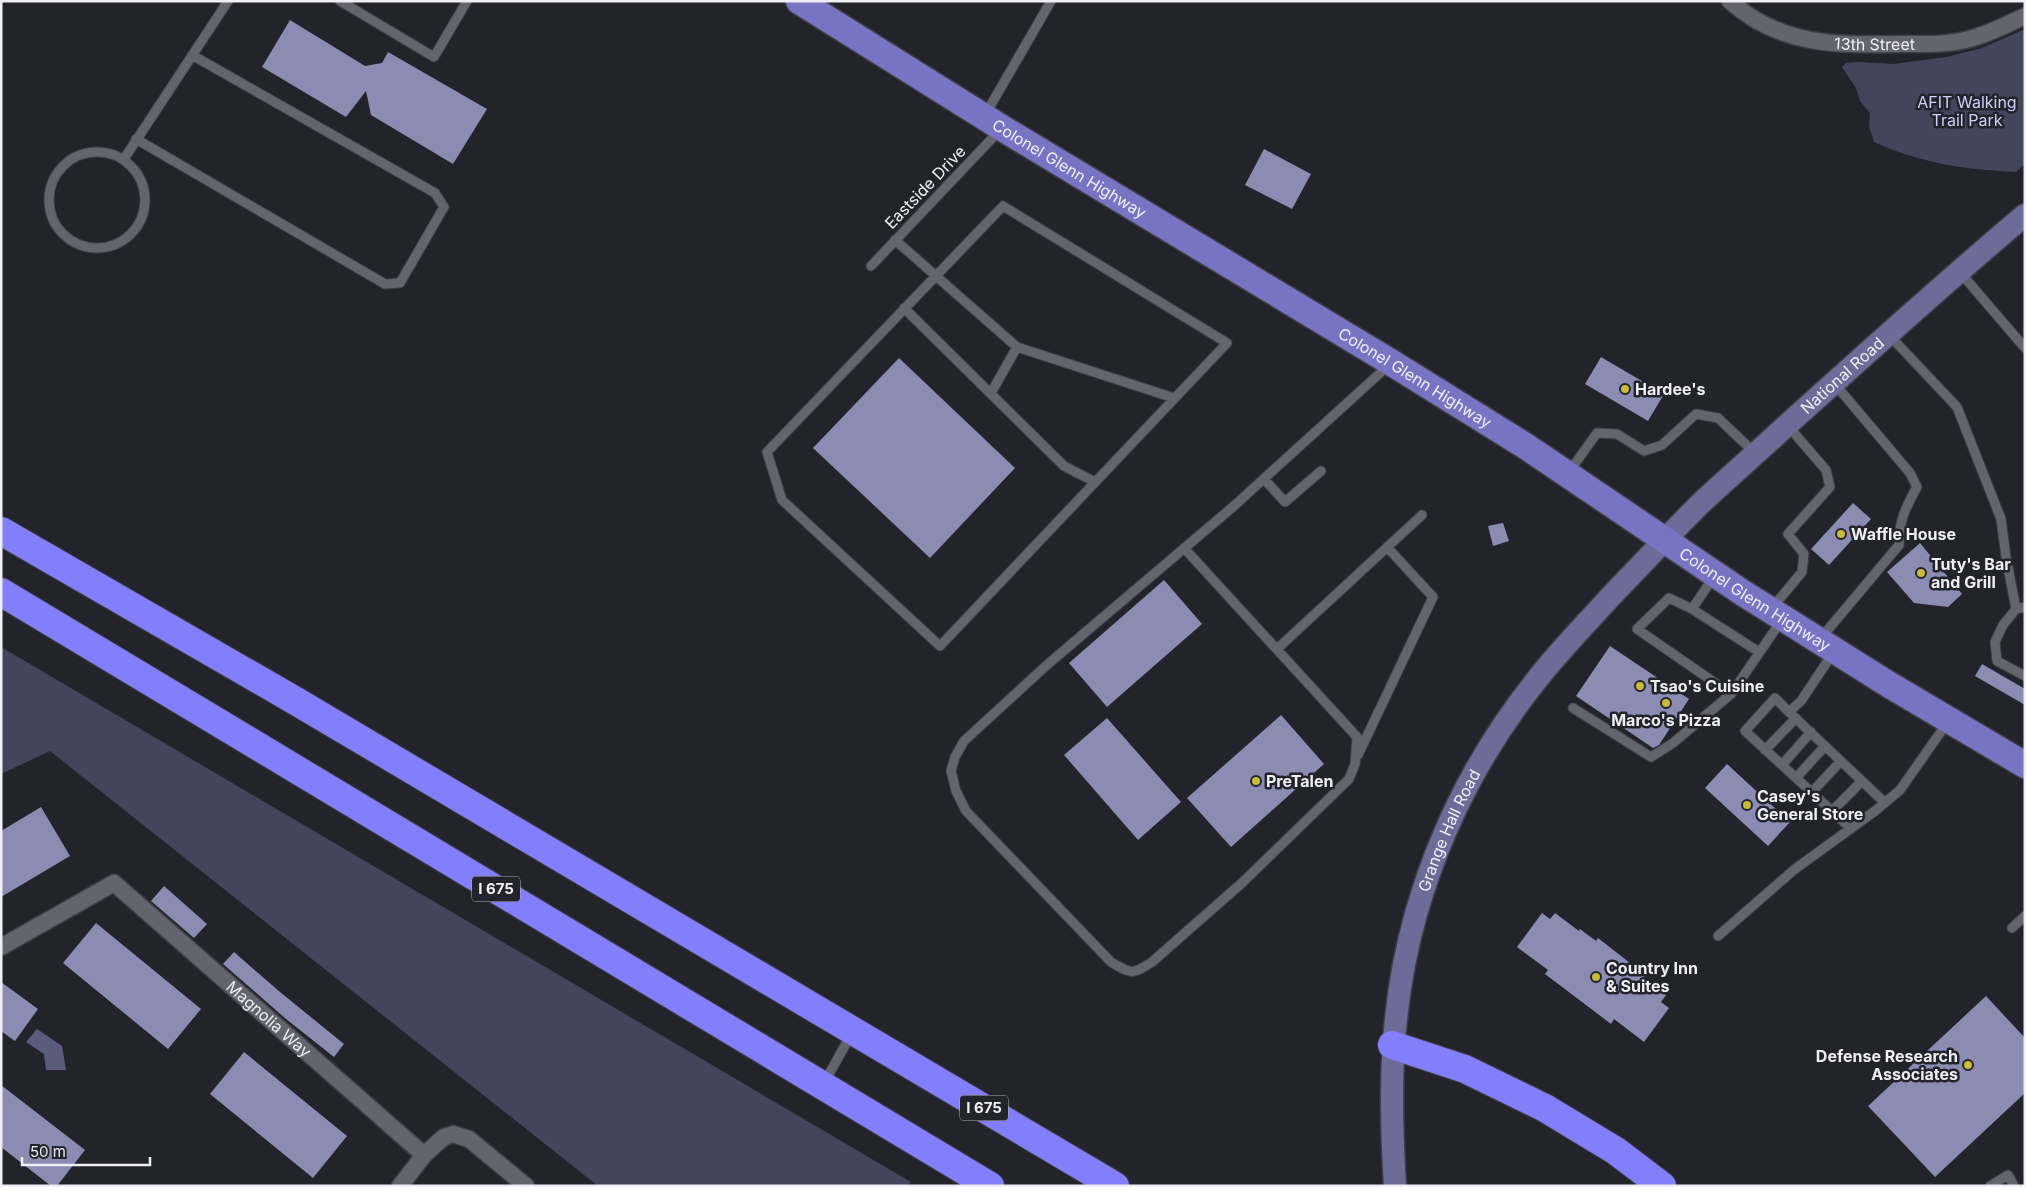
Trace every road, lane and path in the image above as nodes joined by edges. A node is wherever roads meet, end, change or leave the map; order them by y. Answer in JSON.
{"nodes":[{"id":1,"x":228,"y":1,"type":"edge"},
{"id":2,"x":340,"y":1,"type":"edge"},
{"id":3,"x":467,"y":1,"type":"edge"},
{"id":4,"x":799,"y":1,"type":"edge"},
{"id":5,"x":1051,"y":1,"type":"edge"},
{"id":6,"x":1730,"y":1,"type":"edge"},
{"id":7,"x":2025,"y":16,"type":"edge"},
{"id":8,"x":192,"y":55,"type":"junction"},
{"id":9,"x":993,"y":123,"type":"junction"},
{"id":10,"x":136,"y":139,"type":"junction"},
{"id":11,"x":124,"y":159,"type":"junction"},
{"id":12,"x":2025,"y":215,"type":"edge"},
{"id":13,"x":895,"y":240,"type":"junction"},
{"id":14,"x":871,"y":266,"type":"dead end"},
{"id":15,"x":1959,"y":271,"type":"junction"},
{"id":16,"x":936,"y":276,"type":"junction"},
{"id":17,"x":904,"y":308,"type":"junction"},
{"id":18,"x":1888,"y":334,"type":"junction"},
{"id":19,"x":1018,"y":346,"type":"junction"},
{"id":20,"x":2025,"y":348,"type":"edge"},
{"id":21,"x":1392,"y":363,"type":"junction"},
{"id":22,"x":1834,"y":383,"type":"junction"},
{"id":23,"x":991,"y":393,"type":"junction"},
{"id":24,"x":1174,"y":398,"type":"junction"},
{"id":25,"x":1787,"y":425,"type":"junction"},
{"id":26,"x":1756,"y":454,"type":"junction"},
{"id":27,"x":1320,"y":471,"type":"dead end"},
{"id":28,"x":1567,"y":474,"type":"junction"},
{"id":29,"x":1264,"y":479,"type":"junction"},
{"id":30,"x":1095,"y":482,"type":"junction"},
{"id":31,"x":1422,"y":515,"type":"dead end"},
{"id":32,"x":4,"y":532,"type":"edge"},
{"id":33,"x":1664,"y":540,"type":"junction"},
{"id":34,"x":1387,"y":547,"type":"junction"},
{"id":35,"x":1184,"y":548,"type":"junction"},
{"id":36,"x":1715,"y":575,"type":"junction"},
{"id":37,"x":1,"y":592,"type":"edge"},
{"id":38,"x":2021,"y":608,"type":"edge"},
{"id":39,"x":1692,"y":609,"type":"junction"},
{"id":40,"x":1776,"y":615,"type":"junction"},
{"id":41,"x":1827,"y":646,"type":"junction"},
{"id":42,"x":1277,"y":649,"type":"junction"},
{"id":43,"x":1760,"y":652,"type":"junction"},
{"id":44,"x":2025,"y":676,"type":"edge"},
{"id":45,"x":1731,"y":694,"type":"junction"},
{"id":46,"x":1573,"y":708,"type":"dead end"},
{"id":47,"x":1793,"y":715,"type":"junction"},
{"id":48,"x":1948,"y":720,"type":"junction"},
{"id":49,"x":1811,"y":732,"type":"junction"},
{"id":50,"x":1825,"y":746,"type":"junction"},
{"id":51,"x":1766,"y":750,"type":"junction"},
{"id":52,"x":1356,"y":760,"type":"junction"},
{"id":53,"x":1841,"y":761,"type":"junction"},
{"id":54,"x":1782,"y":765,"type":"junction"},
{"id":55,"x":2025,"y":765,"type":"edge"},
{"id":56,"x":1796,"y":778,"type":"junction"},
{"id":57,"x":1862,"y":781,"type":"junction"},
{"id":58,"x":1812,"y":792,"type":"junction"},
{"id":59,"x":1885,"y":803,"type":"junction"},
{"id":60,"x":1832,"y":811,"type":"junction"},
{"id":61,"x":1851,"y":829,"type":"junction"},
{"id":62,"x":2025,"y":916,"type":"edge"},
{"id":63,"x":2012,"y":928,"type":"dead end"},
{"id":64,"x":1718,"y":936,"type":"dead end"},
{"id":65,"x":1,"y":947,"type":"edge"},
{"id":66,"x":854,"y":1031,"type":"junction"},
{"id":67,"x":1392,"y":1045,"type":"junction"},
{"id":68,"x":823,"y":1085,"type":"junction"},
{"id":69,"x":424,"y":1155,"type":"junction"},
{"id":70,"x":400,"y":1186,"type":"edge"},
{"id":71,"x":526,"y":1186,"type":"edge"},
{"id":72,"x":990,"y":1186,"type":"edge"},
{"id":73,"x":1115,"y":1186,"type":"edge"},
{"id":74,"x":1395,"y":1186,"type":"edge"},
{"id":75,"x":1662,"y":1186,"type":"edge"},
{"id":76,"x":1990,"y":1186,"type":"edge"},
{"id":77,"x":2014,"y":1186,"type":"edge"}],
"edges":[{"from":1,"to":8,"type":"lane"},
{"from":2,"to":3,"type":"lane"},
{"from":4,"to":9,"type":"main road","name":"Colonel Glenn Highway"},
{"from":5,"to":9,"type":"lane","name":"Eastside Drive"},
{"from":6,"to":7,"type":"street","name":"13th Street"},
{"from":8,"to":10,"type":"lane"},
{"from":8,"to":10,"type":"lane"},
{"from":9,"to":13,"type":"lane","name":"Eastside Drive"},
{"from":9,"to":21,"type":"main road","name":"Colonel Glenn Highway"},
{"from":10,"to":11,"type":"lane"},
{"from":11,"to":11,"type":"lane"},
{"from":12,"to":15,"type":"main road","name":"National Road"},
{"from":13,"to":14,"type":"lane","name":"Eastside Drive"},
{"from":13,"to":16,"type":"lane"},
{"from":15,"to":18,"type":"main road","name":"National Road"},
{"from":15,"to":20,"type":"lane"},
{"from":16,"to":17,"type":"lane"},
{"from":16,"to":19,"type":"lane"},
{"from":16,"to":24,"type":"lane"},
{"from":17,"to":23,"type":"lane"},
{"from":17,"to":30,"type":"lane"},
{"from":18,"to":22,"type":"main road","name":"National Road"},
{"from":18,"to":38,"type":"lane"},
{"from":19,"to":23,"type":"lane"},
{"from":19,"to":24,"type":"lane"},
{"from":21,"to":28,"type":"main road","name":"Colonel Glenn Highway"},
{"from":21,"to":29,"type":"lane"},
{"from":22,"to":25,"type":"main road","name":"National Road"},
{"from":22,"to":41,"type":"lane"},
{"from":23,"to":30,"type":"lane"},
{"from":24,"to":30,"type":"lane"},
{"from":25,"to":26,"type":"main road","name":"National Road"},
{"from":25,"to":40,"type":"lane"},
{"from":26,"to":28,"type":"lane"},
{"from":26,"to":33,"type":"main road","name":"National Road"},
{"from":27,"to":29,"type":"lane"},
{"from":28,"to":33,"type":"main road","name":"Colonel Glenn Highway"},
{"from":29,"to":35,"type":"lane"},
{"from":31,"to":34,"type":"lane"},
{"from":32,"to":66,"type":"highway","number":"I 675"},
{"from":33,"to":36,"type":"main road","name":"Colonel Glenn Highway"},
{"from":33,"to":67,"type":"main road","name":"Grange Hall Road"},
{"from":34,"to":42,"type":"lane"},
{"from":34,"to":52,"type":"lane"},
{"from":35,"to":42,"type":"lane"},
{"from":35,"to":52,"type":"lane"},
{"from":36,"to":39,"type":"lane"},
{"from":36,"to":40,"type":"main road","name":"Colonel Glenn Highway"},
{"from":37,"to":68,"type":"highway","number":"I 675"},
{"from":38,"to":44,"type":"lane"},
{"from":39,"to":43,"type":"lane"},
{"from":39,"to":45,"type":"lane"},
{"from":40,"to":41,"type":"main road","name":"Colonel Glenn Highway"},
{"from":40,"to":43,"type":"lane"},
{"from":41,"to":47,"type":"lane"},
{"from":41,"to":48,"type":"main road","name":"Colonel Glenn Highway"},
{"from":42,"to":52,"type":"lane"},
{"from":43,"to":45,"type":"lane"},
{"from":45,"to":46,"type":"lane"},
{"from":47,"to":49,"type":"lane"},
{"from":47,"to":51,"type":"lane"},
{"from":47,"to":51,"type":"lane"},
{"from":48,"to":55,"type":"main road","name":"Colonel Glenn Highway"},
{"from":48,"to":59,"type":"lane"},
{"from":49,"to":50,"type":"lane"},
{"from":49,"to":54,"type":"lane"},
{"from":50,"to":53,"type":"lane"},
{"from":50,"to":56,"type":"lane"},
{"from":51,"to":54,"type":"lane"},
{"from":53,"to":57,"type":"lane"},
{"from":53,"to":58,"type":"lane"},
{"from":54,"to":56,"type":"lane"},
{"from":56,"to":58,"type":"lane"},
{"from":57,"to":59,"type":"lane"},
{"from":57,"to":60,"type":"lane"},
{"from":58,"to":60,"type":"lane"},
{"from":59,"to":61,"type":"lane"},
{"from":60,"to":61,"type":"lane"},
{"from":61,"to":64,"type":"lane"},
{"from":62,"to":63,"type":"lane"},
{"from":65,"to":69,"type":"street","name":"Magnolia Way"},
{"from":66,"to":68,"type":"lane"},
{"from":66,"to":73,"type":"highway","number":"I 675"},
{"from":67,"to":74,"type":"main road","name":"Grange Hall Road"},
{"from":67,"to":75,"type":"highway"},
{"from":68,"to":72,"type":"highway","number":"I 675"},
{"from":69,"to":70,"type":"street"},
{"from":69,"to":71,"type":"street"},
{"from":76,"to":77,"type":"lane"}]}
